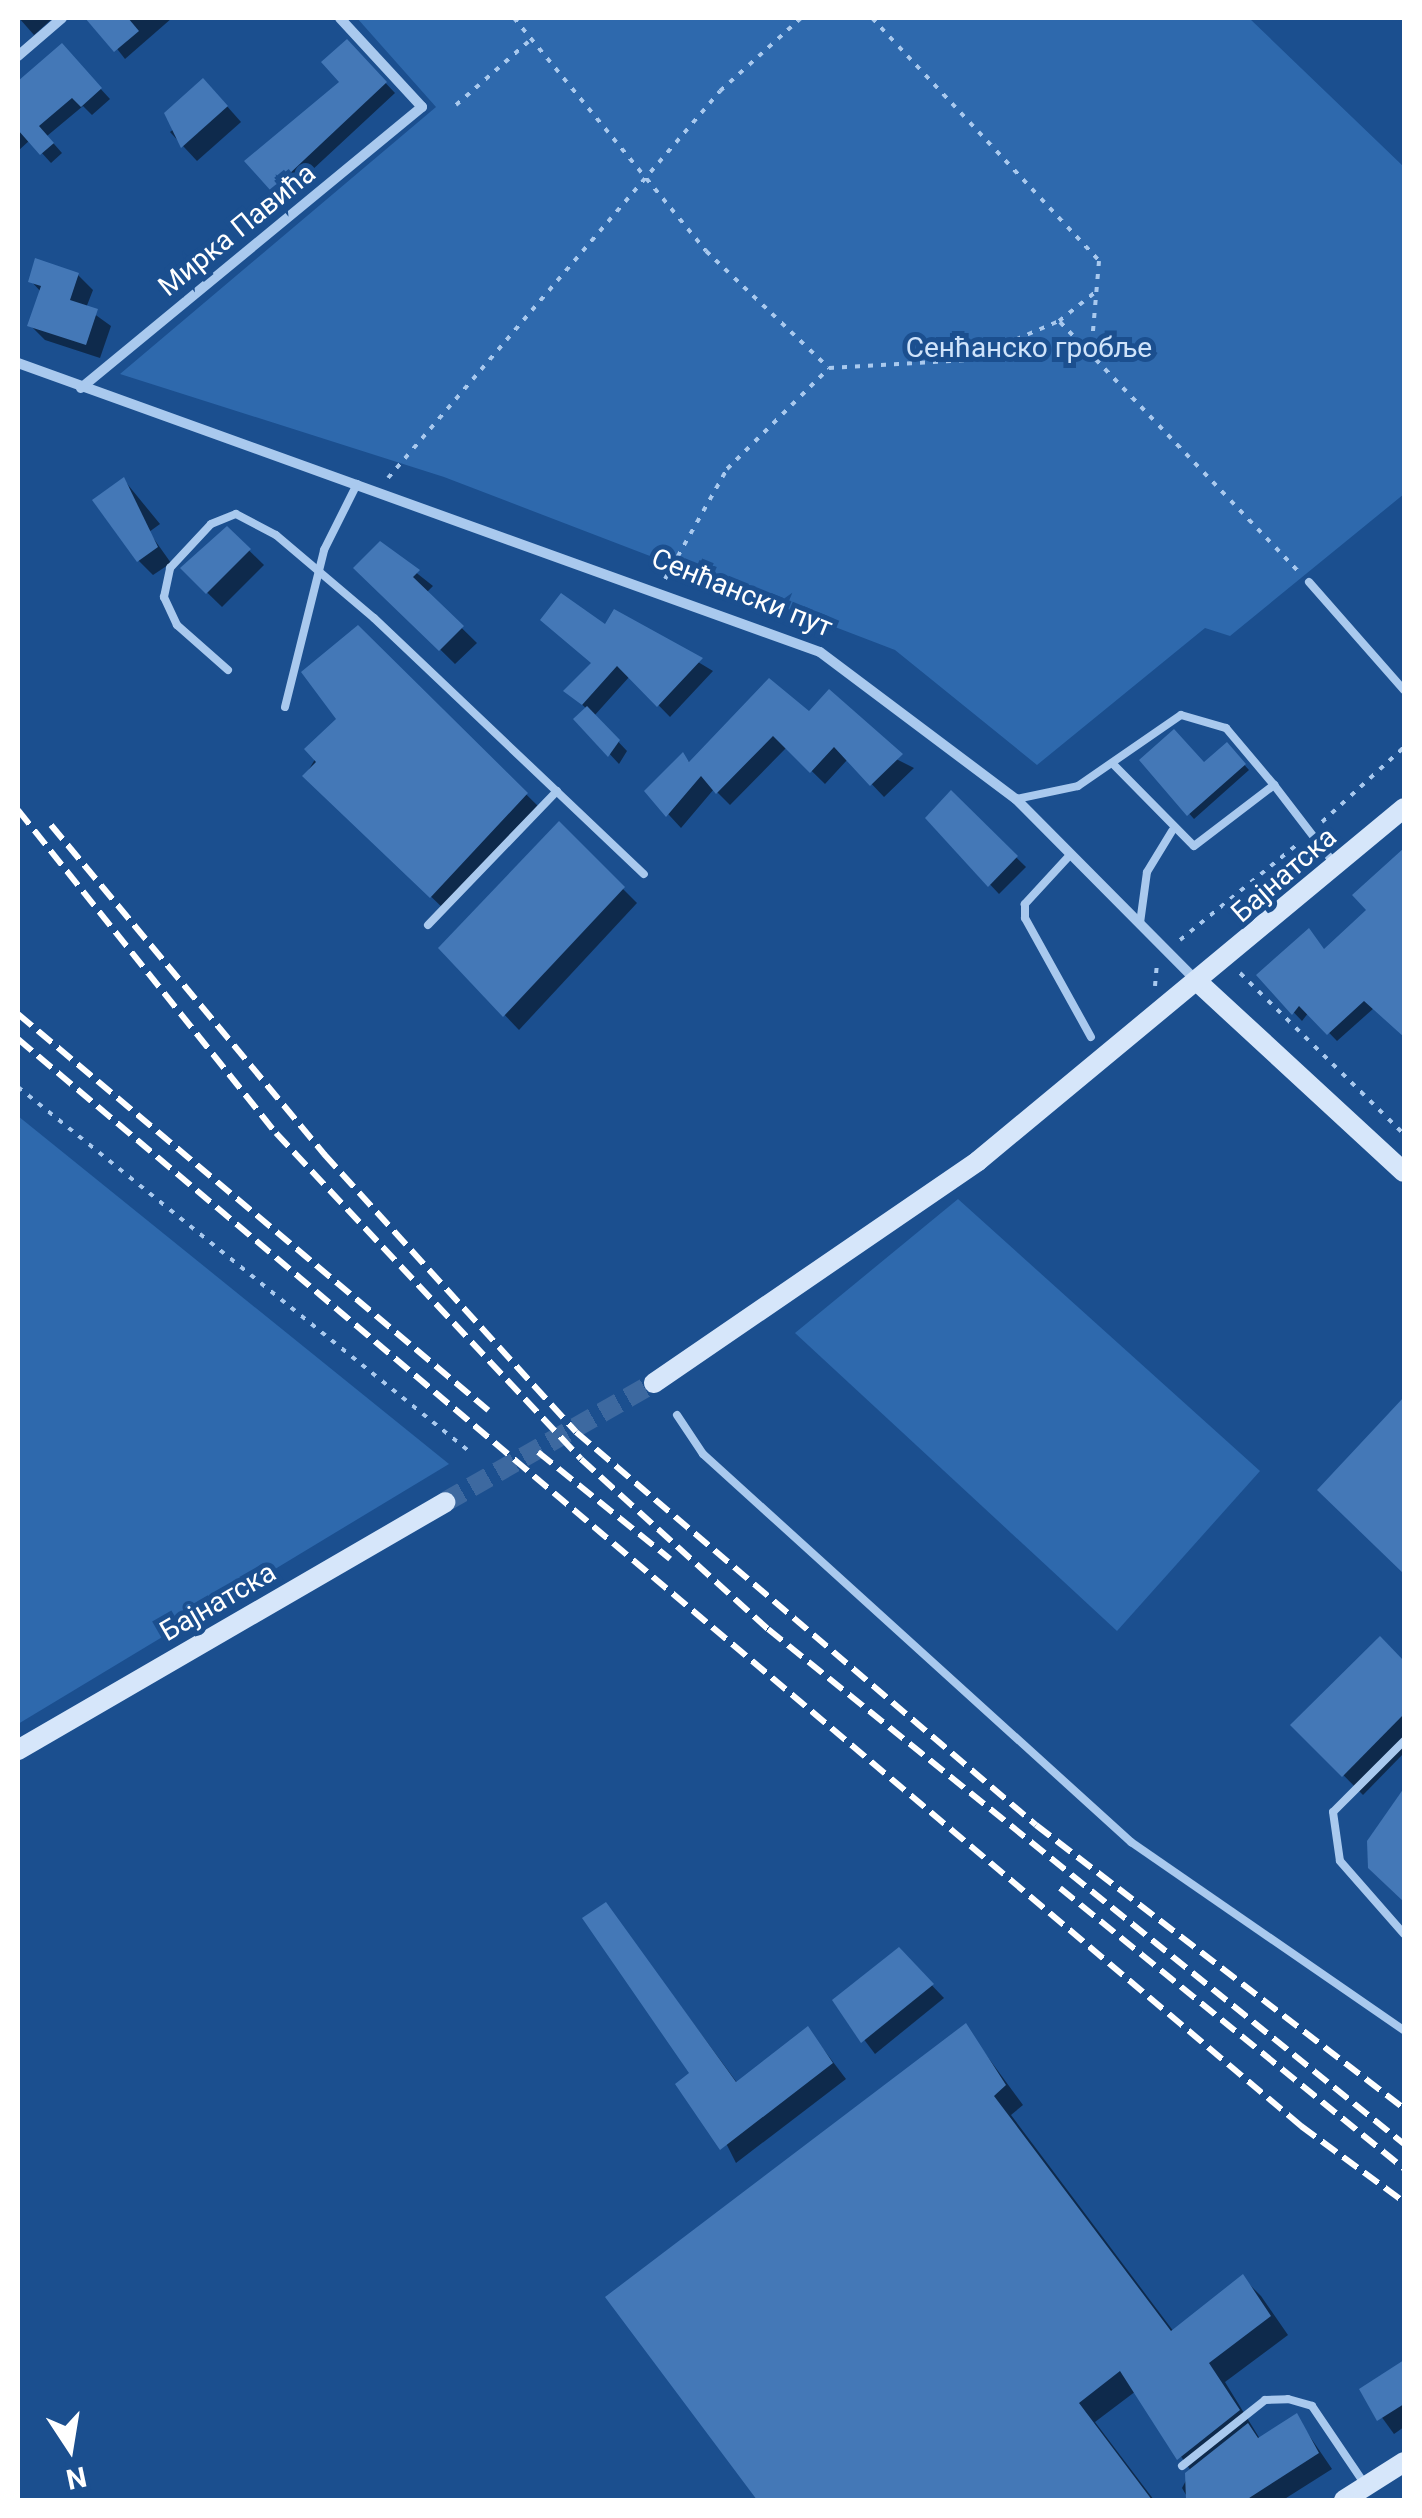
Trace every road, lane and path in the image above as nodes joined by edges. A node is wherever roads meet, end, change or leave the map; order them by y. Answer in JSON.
{"nodes":[{"id":1,"x":62,"y":18,"type":"edge"},
{"id":2,"x":340,"y":18,"type":"edge"},
{"id":3,"x":514,"y":18,"type":"edge"},
{"id":4,"x":802,"y":18,"type":"edge"},
{"id":5,"x":872,"y":18,"type":"edge"},
{"id":6,"x":529,"y":41,"type":"junction"},
{"id":7,"x":18,"y":56,"type":"edge"},
{"id":8,"x":456,"y":105,"type":"dead end"},
{"id":9,"x":648,"y":172,"type":"junction"},
{"id":10,"x":1098,"y":290,"type":"junction"},
{"id":11,"x":1059,"y":321,"type":"junction"},
{"id":12,"x":1091,"y":354,"type":"junction"},
{"id":13,"x":18,"y":363,"type":"edge"},
{"id":14,"x":829,"y":368,"type":"junction"},
{"id":15,"x":81,"y":388,"type":"junction"},
{"id":16,"x":358,"y":481,"type":"junction"},
{"id":17,"x":379,"y":488,"type":"junction"},
{"id":18,"x":318,"y":570,"type":"junction"},
{"id":19,"x":1309,"y":582,"type":"joint"},
{"id":20,"x":662,"y":590,"type":"junction"},
{"id":21,"x":228,"y":670,"type":"dead end"},
{"id":22,"x":1404,"y":690,"type":"edge"},
{"id":23,"x":285,"y":706,"type":"dead end"},
{"id":24,"x":1404,"y":746,"type":"edge"},
{"id":25,"x":1113,"y":764,"type":"junction"},
{"id":26,"x":1274,"y":785,"type":"junction"},
{"id":27,"x":557,"y":791,"type":"junction"},
{"id":28,"x":1016,"y":799,"type":"junction"},
{"id":29,"x":1404,"y":808,"type":"edge"},
{"id":30,"x":1172,"y":830,"type":"junction"},
{"id":31,"x":1310,"y":832,"type":"junction"},
{"id":32,"x":1070,"y":854,"type":"junction"},
{"id":33,"x":1336,"y":866,"type":"junction"},
{"id":34,"x":644,"y":874,"type":"dead end"},
{"id":35,"x":1140,"y":924,"type":"junction"},
{"id":36,"x":428,"y":926,"type":"dead end"},
{"id":37,"x":1192,"y":936,"type":"junction"},
{"id":38,"x":1163,"y":947,"type":"junction"},
{"id":39,"x":1228,"y":960,"type":"junction"},
{"id":40,"x":1154,"y":969,"type":"dead end"},
{"id":41,"x":1200,"y":984,"type":"junction"},
{"id":42,"x":1091,"y":1036,"type":"dead end"},
{"id":43,"x":18,"y":1087,"type":"edge"},
{"id":44,"x":1404,"y":1134,"type":"edge"},
{"id":45,"x":1404,"y":1172,"type":"edge"},
{"id":46,"x":654,"y":1383,"type":"tunnel mouth"},
{"id":47,"x":677,"y":1415,"type":"dead end"},
{"id":48,"x":470,"y":1452,"type":"dead end"},
{"id":49,"x":446,"y":1502,"type":"tunnel mouth"},
{"id":50,"x":1404,"y":1742,"type":"edge"},
{"id":51,"x":18,"y":1750,"type":"edge"},
{"id":52,"x":1404,"y":1934,"type":"edge"},
{"id":53,"x":1404,"y":2030,"type":"edge"},
{"id":54,"x":1404,"y":2462,"type":"edge"},
{"id":55,"x":1182,"y":2466,"type":"dead end"},
{"id":56,"x":1367,"y":2486,"type":"junction"},
{"id":57,"x":1344,"y":2500,"type":"edge"}],
"edges":[{"from":1,"to":7,"type":"street"},
{"from":2,"to":15,"type":"street","name":"Мирка Павића"},
{"from":3,"to":6,"type":"path"},
{"from":4,"to":9,"type":"path"},
{"from":5,"to":10,"type":"path"},
{"from":6,"to":8,"type":"path"},
{"from":6,"to":9,"type":"path"},
{"from":9,"to":14,"type":"path"},
{"from":9,"to":17,"type":"path"},
{"from":10,"to":11,"type":"path"},
{"from":10,"to":12,"type":"path"},
{"from":11,"to":12,"type":"path"},
{"from":11,"to":14,"type":"path"},
{"from":12,"to":19,"type":"path"},
{"from":13,"to":15,"type":"street","name":"Сенћански пут"},
{"from":14,"to":20,"type":"path"},
{"from":15,"to":16,"type":"street","name":"Сенћански пут"},
{"from":16,"to":17,"type":"street","name":"Сенћански пут"},
{"from":16,"to":18,"type":"lane"},
{"from":17,"to":20,"type":"street","name":"Сенћански пут"},
{"from":18,"to":21,"type":"lane"},
{"from":18,"to":23,"type":"lane"},
{"from":18,"to":27,"type":"lane"},
{"from":19,"to":22,"type":"lane"},
{"from":20,"to":28,"type":"street","name":"Сенћански пут"},
{"from":24,"to":31,"type":"path"},
{"from":25,"to":26,"type":"lane"},
{"from":25,"to":28,"type":"lane"},
{"from":25,"to":30,"type":"lane"},
{"from":26,"to":30,"type":"lane"},
{"from":26,"to":31,"type":"lane"},
{"from":27,"to":34,"type":"lane"},
{"from":27,"to":36,"type":"lane"},
{"from":28,"to":32,"type":"street","name":"Сенћански пут"},
{"from":29,"to":33,"type":"main road","name":"Бајнатска"},
{"from":30,"to":35,"type":"lane"},
{"from":31,"to":33,"type":"lane"},
{"from":31,"to":37,"type":"path"},
{"from":32,"to":35,"type":"street","name":"Сенћански пут"},
{"from":32,"to":42,"type":"lane"},
{"from":33,"to":39,"type":"main road","name":"Бајнатска"},
{"from":35,"to":38,"type":"street","name":"Сенћански пут"},
{"from":37,"to":38,"type":"path"},
{"from":37,"to":39,"type":"path"},
{"from":38,"to":40,"type":"path"},
{"from":38,"to":41,"type":"street","name":"Сенћански пут"},
{"from":39,"to":41,"type":"main road","name":"Бајнатска"},
{"from":39,"to":44,"type":"path"},
{"from":41,"to":45,"type":"main road","name":"Сенћански пут"},
{"from":41,"to":46,"type":"main road","name":"Бајнатска"},
{"from":43,"to":48,"type":"path"},
{"from":47,"to":53,"type":"lane"},
{"from":49,"to":51,"type":"main road","name":"Бајнатска"},
{"from":50,"to":52,"type":"lane"},
{"from":54,"to":56,"type":"main road"},
{"from":55,"to":56,"type":"lane"},
{"from":56,"to":57,"type":"main road"}]}
